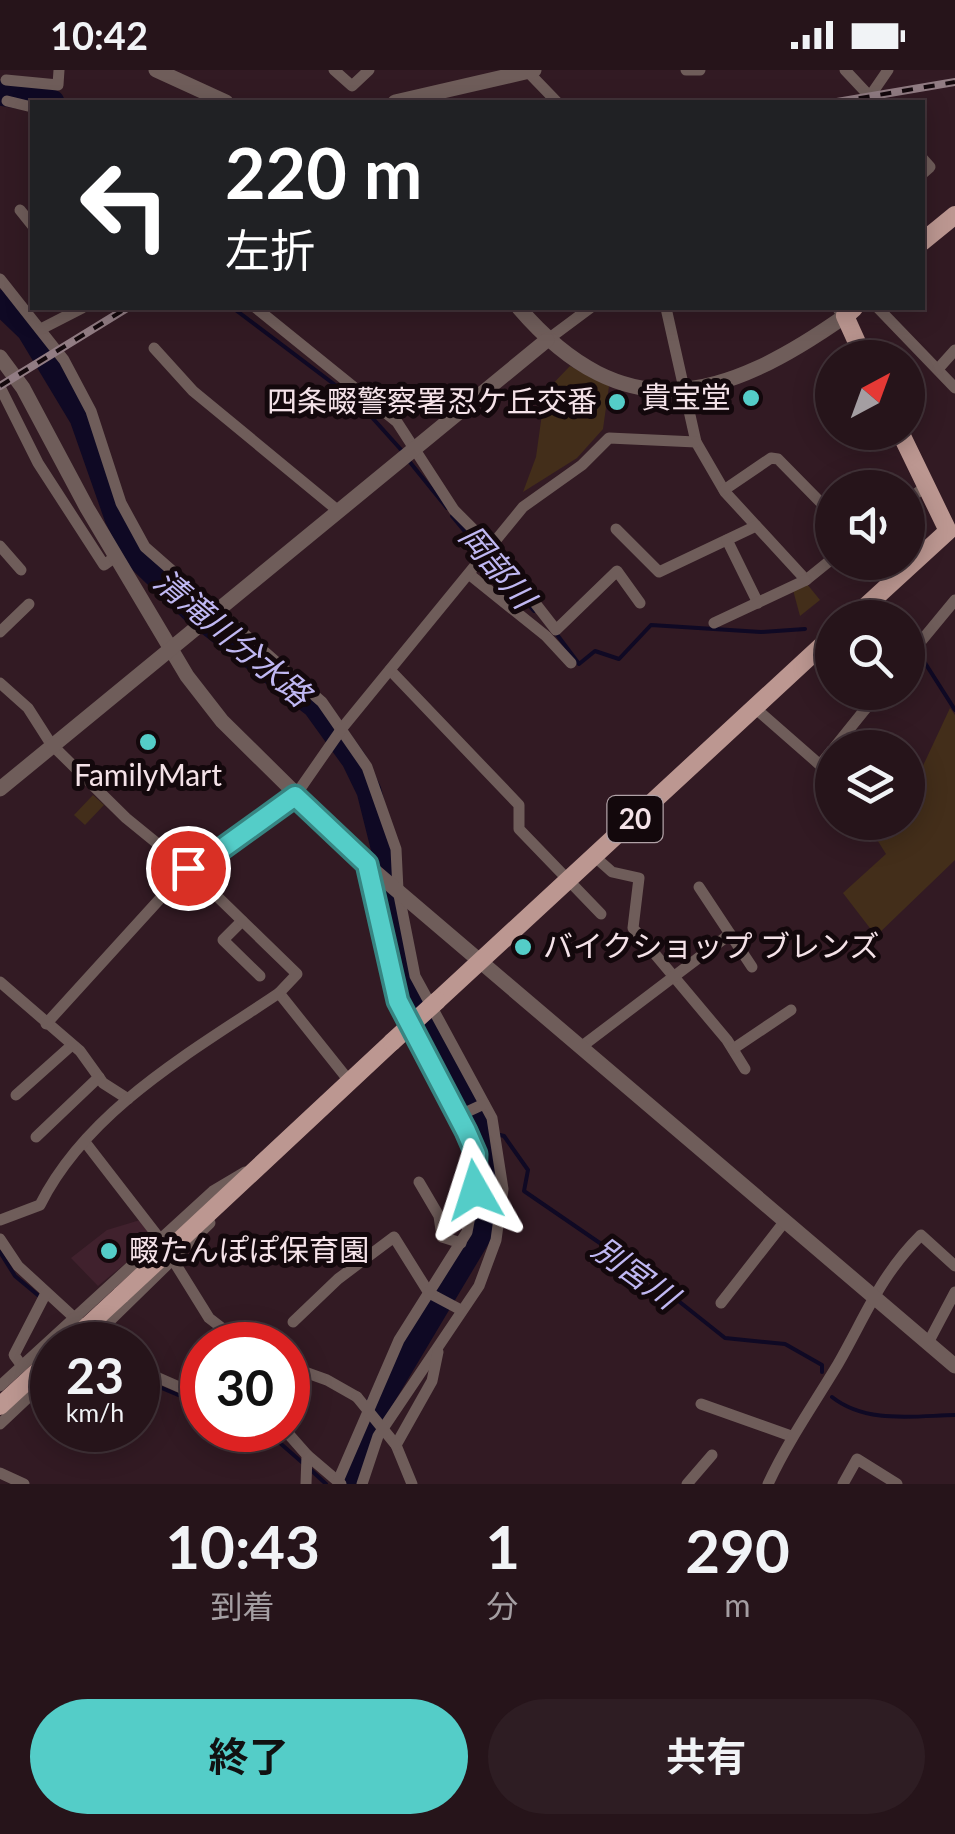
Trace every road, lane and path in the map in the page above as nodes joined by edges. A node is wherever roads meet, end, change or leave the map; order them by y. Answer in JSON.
{"nodes":[{"id":1,"x":59,"y":70,"type":"edge"},
{"id":2,"x":156,"y":70,"type":"edge"},
{"id":3,"x":334,"y":70,"type":"edge"},
{"id":4,"x":369,"y":70,"type":"edge"},
{"id":5,"x":529,"y":70,"type":"edge"},
{"id":6,"x":686,"y":70,"type":"edge"},
{"id":7,"x":700,"y":70,"type":"edge"},
{"id":8,"x":845,"y":70,"type":"edge"},
{"id":9,"x":888,"y":70,"type":"edge"},
{"id":10,"x":6,"y":80,"type":"dead end"},
{"id":11,"x":428,"y":99,"type":"edge"},
{"id":12,"x":222,"y":100,"type":"edge"},
{"id":13,"x":555,"y":100,"type":"edge"},
{"id":14,"x":869,"y":100,"type":"edge"},
{"id":15,"x":871,"y":100,"type":"edge"},
{"id":16,"x":7,"y":101,"type":"dead end"},
{"id":17,"x":30,"y":107,"type":"edge"},
{"id":18,"x":20,"y":210,"type":"dead end"},
{"id":19,"x":955,"y":215,"type":"edge"},
{"id":20,"x":30,"y":220,"type":"edge"},
{"id":21,"x":925,"y":240,"type":"edge"},
{"id":22,"x":0,"y":279,"type":"edge"},
{"id":23,"x":78,"y":310,"type":"edge"},
{"id":24,"x":258,"y":310,"type":"edge"},
{"id":25,"x":521,"y":310,"type":"edge"},
{"id":26,"x":587,"y":310,"type":"edge"},
{"id":27,"x":666,"y":310,"type":"edge"},
{"id":28,"x":846,"y":310,"type":"edge"},
{"id":29,"x":880,"y":310,"type":"edge"},
{"id":30,"x":41,"y":329,"type":"junction"},
{"id":31,"x":547,"y":340,"type":"junction"},
{"id":32,"x":857,"y":340,"type":"edge"},
{"id":33,"x":154,"y":348,"type":"dead end"},
{"id":34,"x":955,"y":350,"type":"edge"},
{"id":35,"x":0,"y":357,"type":"edge"},
{"id":36,"x":938,"y":369,"type":"junction"},
{"id":37,"x":0,"y":387,"type":"edge"},
{"id":38,"x":955,"y":388,"type":"edge"},
{"id":39,"x":684,"y":390,"type":"junction"},
{"id":40,"x":696,"y":442,"type":"junction"},
{"id":41,"x":909,"y":450,"type":"edge"},
{"id":42,"x":407,"y":451,"type":"junction"},
{"id":43,"x":926,"y":486,"type":"joint"},
{"id":44,"x":724,"y":490,"type":"junction"},
{"id":45,"x":815,"y":497,"type":"edge"},
{"id":46,"x":336,"y":508,"type":"junction"},
{"id":47,"x":756,"y":526,"type":"junction"},
{"id":48,"x":616,"y":529,"type":"dead end"},
{"id":49,"x":952,"y":537,"type":"edge"},
{"id":50,"x":727,"y":540,"type":"junction"},
{"id":51,"x":0,"y":546,"type":"edge"},
{"id":52,"x":488,"y":553,"type":"junction"},
{"id":53,"x":115,"y":558,"type":"junction"},
{"id":54,"x":21,"y":570,"type":"dead end"},
{"id":55,"x":815,"y":573,"type":"edge"},
{"id":56,"x":470,"y":575,"type":"junction"},
{"id":57,"x":806,"y":580,"type":"junction"},
{"id":58,"x":875,"y":600,"type":"edge"},
{"id":59,"x":955,"y":600,"type":"edge"},
{"id":60,"x":640,"y":603,"type":"dead end"},
{"id":61,"x":758,"y":603,"type":"junction"},
{"id":62,"x":29,"y":604,"type":"dead end"},
{"id":63,"x":214,"y":611,"type":"junction"},
{"id":64,"x":714,"y":623,"type":"dead end"},
{"id":65,"x":0,"y":632,"type":"edge"},
{"id":66,"x":925,"y":637,"type":"edge"},
{"id":67,"x":172,"y":646,"type":"junction"},
{"id":68,"x":815,"y":652,"type":"edge"},
{"id":69,"x":571,"y":663,"type":"dead end"},
{"id":70,"x":390,"y":670,"type":"junction"},
{"id":71,"x":0,"y":682,"type":"edge"},
{"id":72,"x":755,"y":708,"type":"junction"},
{"id":73,"x":865,"y":710,"type":"edge"},
{"id":74,"x":342,"y":727,"type":"junction"},
{"id":75,"x":849,"y":730,"type":"edge"},
{"id":76,"x":51,"y":744,"type":"junction"},
{"id":77,"x":815,"y":761,"type":"edge"},
{"id":78,"x":0,"y":789,"type":"edge"},
{"id":79,"x":295,"y":796,"type":"junction"},
{"id":80,"x":594,"y":856,"type":"junction"},
{"id":81,"x":370,"y":867,"type":"junction"},
{"id":82,"x":189,"y":869,"type":"junction"},
{"id":83,"x":567,"y":881,"type":"junction"},
{"id":84,"x":699,"y":887,"type":"dead end"},
{"id":85,"x":398,"y":890,"type":"junction"},
{"id":86,"x":600,"y":914,"type":"dead end"},
{"id":87,"x":242,"y":921,"type":"junction"},
{"id":88,"x":730,"y":934,"type":"junction"},
{"id":89,"x":481,"y":962,"type":"junction"},
{"id":90,"x":752,"y":967,"type":"dead end"},
{"id":91,"x":260,"y":976,"type":"dead end"},
{"id":92,"x":673,"y":977,"type":"junction"},
{"id":93,"x":0,"y":982,"type":"edge"},
{"id":94,"x":279,"y":993,"type":"junction"},
{"id":95,"x":790,"y":1010,"type":"dead end"},
{"id":96,"x":46,"y":1024,"type":"junction"},
{"id":97,"x":72,"y":1045,"type":"junction"},
{"id":98,"x":580,"y":1047,"type":"junction"},
{"id":99,"x":733,"y":1049,"type":"junction"},
{"id":100,"x":745,"y":1068,"type":"dead end"},
{"id":101,"x":99,"y":1077,"type":"junction"},
{"id":102,"x":350,"y":1082,"type":"junction"},
{"id":103,"x":16,"y":1094,"type":"dead end"},
{"id":104,"x":128,"y":1099,"type":"junction"},
{"id":105,"x":472,"y":1110,"type":"junction"},
{"id":106,"x":36,"y":1136,"type":"dead end"},
{"id":107,"x":85,"y":1142,"type":"junction"},
{"id":108,"x":263,"y":1161,"type":"junction"},
{"id":109,"x":419,"y":1182,"type":"dead end"},
{"id":110,"x":0,"y":1220,"type":"edge"},
{"id":111,"x":785,"y":1221,"type":"junction"},
{"id":112,"x":0,"y":1239,"type":"edge"},
{"id":113,"x":160,"y":1240,"type":"junction"},
{"id":114,"x":461,"y":1244,"type":"junction"},
{"id":115,"x":173,"y":1260,"type":"junction"},
{"id":116,"x":955,"y":1266,"type":"edge"},
{"id":117,"x":955,"y":1292,"type":"edge"},
{"id":118,"x":46,"y":1293,"type":"junction"},
{"id":119,"x":432,"y":1294,"type":"junction"},
{"id":120,"x":872,"y":1296,"type":"junction"},
{"id":121,"x":721,"y":1303,"type":"dead end"},
{"id":122,"x":457,"y":1308,"type":"junction"},
{"id":123,"x":74,"y":1318,"type":"junction"},
{"id":124,"x":77,"y":1322,"type":"edge"},
{"id":125,"x":93,"y":1322,"type":"edge"},
{"id":126,"x":113,"y":1322,"type":"edge"},
{"id":127,"x":213,"y":1322,"type":"edge"},
{"id":128,"x":293,"y":1322,"type":"dead end"},
{"id":129,"x":440,"y":1342,"type":"junction"},
{"id":130,"x":928,"y":1343,"type":"junction"},
{"id":131,"x":22,"y":1366,"type":"junction"},
{"id":132,"x":955,"y":1366,"type":"edge"},
{"id":133,"x":310,"y":1374,"type":"edge"},
{"id":134,"x":30,"y":1378,"type":"edge"},
{"id":135,"x":0,"y":1386,"type":"edge"},
{"id":136,"x":30,"y":1396,"type":"edge"},
{"id":137,"x":701,"y":1404,"type":"dead end"},
{"id":138,"x":0,"y":1406,"type":"edge"},
{"id":139,"x":0,"y":1424,"type":"edge"},
{"id":140,"x":791,"y":1436,"type":"junction"},
{"id":141,"x":396,"y":1446,"type":"junction"},
{"id":142,"x":302,"y":1452,"type":"edge"},
{"id":143,"x":712,"y":1455,"type":"dead end"},
{"id":144,"x":307,"y":1458,"type":"junction"},
{"id":145,"x":0,"y":1473,"type":"edge"},
{"id":146,"x":306,"y":1481,"type":"edge"},
{"id":147,"x":340,"y":1482,"type":"edge"},
{"id":148,"x":24,"y":1484,"type":"edge"},
{"id":149,"x":362,"y":1484,"type":"edge"},
{"id":150,"x":412,"y":1484,"type":"edge"},
{"id":151,"x":687,"y":1484,"type":"edge"},
{"id":152,"x":768,"y":1484,"type":"edge"},
{"id":153,"x":843,"y":1484,"type":"edge"},
{"id":154,"x":897,"y":1484,"type":"edge"}],
"edges":[{"from":1,"to":10,"type":"street"},
{"from":2,"to":12,"type":"street"},
{"from":3,"to":4,"type":"street"},
{"from":5,"to":11,"type":"street"},
{"from":5,"to":13,"type":"street"},
{"from":6,"to":7,"type":"street"},
{"from":8,"to":14,"type":"street"},
{"from":9,"to":15,"type":"street"},
{"from":16,"to":17,"type":"street"},
{"from":18,"to":20,"type":"street"},
{"from":19,"to":21,"type":"main road"},
{"from":22,"to":30,"type":"street"},
{"from":23,"to":30,"type":"street"},
{"from":24,"to":42,"type":"street"},
{"from":25,"to":31,"type":"street"},
{"from":26,"to":31,"type":"street"},
{"from":27,"to":39,"type":"street"},
{"from":28,"to":32,"type":"main road"},
{"from":28,"to":39,"type":"street"},
{"from":29,"to":36,"type":"street"},
{"from":30,"to":63,"type":"street"},
{"from":31,"to":39,"type":"street"},
{"from":31,"to":42,"type":"street"},
{"from":33,"to":46,"type":"street"},
{"from":34,"to":36,"type":"street"},
{"from":35,"to":53,"type":"street"},
{"from":36,"to":38,"type":"street"},
{"from":37,"to":53,"type":"street"},
{"from":39,"to":40,"type":"street"},
{"from":40,"to":44,"type":"street"},
{"from":40,"to":52,"type":"street"},
{"from":41,"to":43,"type":"main road"},
{"from":42,"to":46,"type":"street"},
{"from":42,"to":52,"type":"street"},
{"from":43,"to":49,"type":"main road"},
{"from":44,"to":45,"type":"street"},
{"from":44,"to":47,"type":"street"},
{"from":46,"to":63,"type":"street"},
{"from":47,"to":50,"type":"street"},
{"from":47,"to":57,"type":"street"},
{"from":48,"to":50,"type":"street"},
{"from":49,"to":58,"type":"main road"},
{"from":50,"to":61,"type":"street"},
{"from":51,"to":54,"type":"street"},
{"from":52,"to":56,"type":"street"},
{"from":52,"to":60,"type":"street"},
{"from":53,"to":67,"type":"street"},
{"from":55,"to":57,"type":"street"},
{"from":56,"to":69,"type":"street"},
{"from":56,"to":70,"type":"street"},
{"from":57,"to":61,"type":"street"},
{"from":59,"to":66,"type":"street"},
{"from":61,"to":64,"type":"street"},
{"from":62,"to":65,"type":"street"},
{"from":63,"to":67,"type":"street"},
{"from":63,"to":74,"type":"street"},
{"from":67,"to":76,"type":"street"},
{"from":67,"to":79,"type":"street"},
{"from":68,"to":72,"type":"main road","number":"20"},
{"from":70,"to":74,"type":"street"},
{"from":70,"to":83,"type":"street"},
{"from":71,"to":76,"type":"street"},
{"from":72,"to":77,"type":"street"},
{"from":72,"to":80,"type":"main road","number":"20"},
{"from":73,"to":75,"type":"street"},
{"from":74,"to":79,"type":"street"},
{"from":74,"to":85,"type":"street"},
{"from":76,"to":78,"type":"street"},
{"from":76,"to":82,"type":"street"},
{"from":79,"to":81,"type":"street"},
{"from":79,"to":82,"type":"street"},
{"from":80,"to":83,"type":"main road","number":"20"},
{"from":80,"to":92,"type":"street"},
{"from":81,"to":85,"type":"street"},
{"from":81,"to":105,"type":"street"},
{"from":82,"to":87,"type":"street"},
{"from":82,"to":96,"type":"street"},
{"from":83,"to":86,"type":"street"},
{"from":83,"to":89,"type":"main road","number":"20"},
{"from":84,"to":88,"type":"street"},
{"from":85,"to":89,"type":"street"},
{"from":85,"to":105,"type":"street"},
{"from":87,"to":91,"type":"street"},
{"from":87,"to":94,"type":"street"},
{"from":88,"to":90,"type":"street"},
{"from":88,"to":92,"type":"street"},
{"from":89,"to":98,"type":"street"},
{"from":89,"to":102,"type":"main road","number":"20","bridge":true},
{"from":92,"to":98,"type":"street"},
{"from":92,"to":99,"type":"street"},
{"from":93,"to":96,"type":"street"},
{"from":94,"to":102,"type":"street"},
{"from":94,"to":104,"type":"street"},
{"from":95,"to":99,"type":"street"},
{"from":96,"to":97,"type":"street"},
{"from":97,"to":101,"type":"street"},
{"from":97,"to":103,"type":"street"},
{"from":98,"to":111,"type":"street"},
{"from":99,"to":100,"type":"street"},
{"from":101,"to":104,"type":"street"},
{"from":101,"to":106,"type":"street"},
{"from":102,"to":108,"type":"main road","number":"20"},
{"from":104,"to":107,"type":"street"},
{"from":105,"to":114,"type":"street"},
{"from":105,"to":122,"type":"street"},
{"from":107,"to":110,"type":"street"},
{"from":107,"to":113,"type":"street"},
{"from":108,"to":113,"type":"street"},
{"from":108,"to":115,"type":"street"},
{"from":108,"to":125,"type":"main road","number":"20","bridge":true},
{"from":109,"to":114,"type":"street"},
{"from":111,"to":120,"type":"street"},
{"from":111,"to":121,"type":"street"},
{"from":112,"to":118,"type":"street"},
{"from":113,"to":123,"type":"street"},
{"from":114,"to":119,"type":"street"},
{"from":115,"to":126,"type":"street"},
{"from":115,"to":127,"type":"street"},
{"from":116,"to":120,"type":"street"},
{"from":117,"to":130,"type":"street"},
{"from":118,"to":123,"type":"street"},
{"from":118,"to":131,"type":"street"},
{"from":119,"to":122,"type":"street"},
{"from":119,"to":128,"type":"street"},
{"from":119,"to":147,"type":"street"},
{"from":120,"to":130,"type":"street"},
{"from":120,"to":140,"type":"street"},
{"from":122,"to":129,"type":"street"},
{"from":123,"to":124,"type":"street"},
{"from":123,"to":131,"type":"street"},
{"from":129,"to":141,"type":"street"},
{"from":129,"to":149,"type":"street"},
{"from":130,"to":132,"type":"street"},
{"from":131,"to":135,"type":"street"},
{"from":133,"to":141,"type":"street","bridge":true},
{"from":134,"to":138,"type":"main road"},
{"from":136,"to":139,"type":"street"},
{"from":137,"to":140,"type":"street"},
{"from":140,"to":152,"type":"street"},
{"from":141,"to":150,"type":"street"},
{"from":142,"to":144,"type":"street"},
{"from":143,"to":151,"type":"street"},
{"from":144,"to":146,"type":"street"},
{"from":144,"to":147,"type":"street"},
{"from":145,"to":148,"type":"street"},
{"from":153,"to":154,"type":"street"}]}
